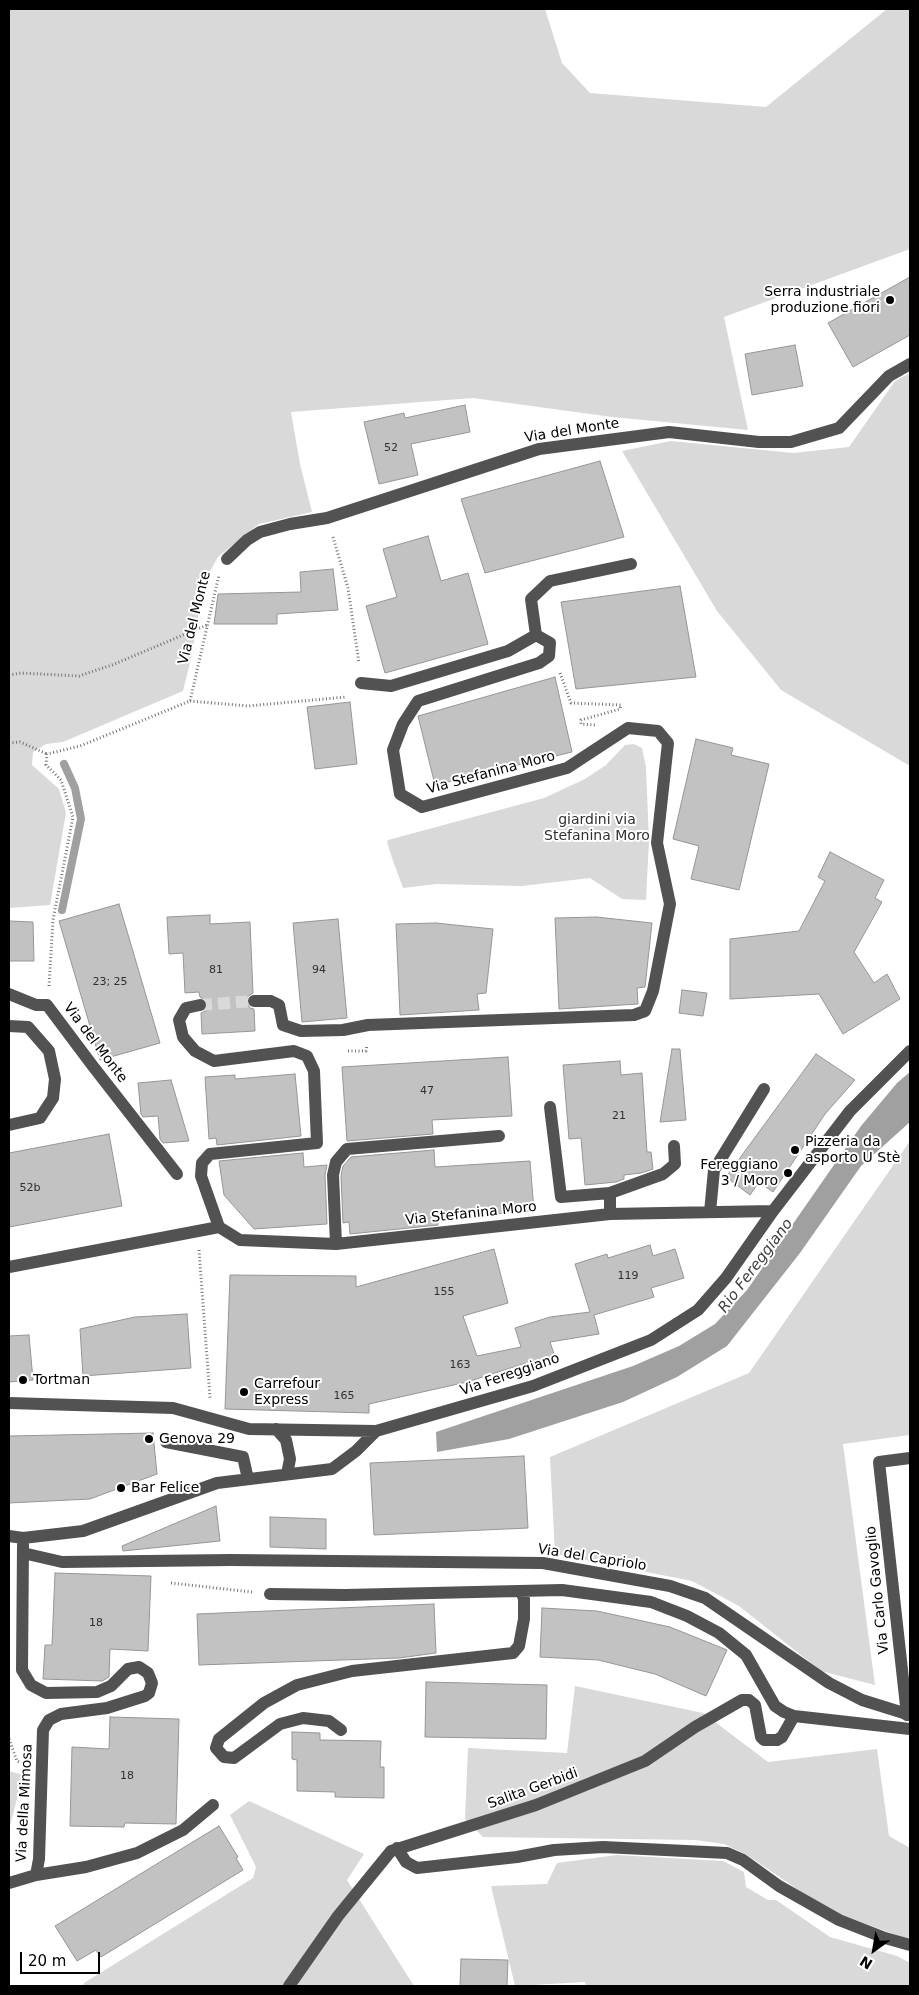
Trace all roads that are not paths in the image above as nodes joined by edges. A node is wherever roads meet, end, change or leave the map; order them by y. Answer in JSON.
{"nodes":[{"id":1,"x":910,"y":364,"type":"edge"},
{"id":2,"x":227,"y":559,"type":"road end"},
{"id":3,"x":631,"y":564,"type":"dead end"},
{"id":4,"x":536,"y":635,"type":"junction"},
{"id":5,"x":361,"y":683,"type":"road end"},
{"id":6,"x":9,"y":994,"type":"edge"},
{"id":7,"x":254,"y":1001,"type":"tunnel mouth"},
{"id":8,"x":200,"y":1005,"type":"tunnel mouth"},
{"id":9,"x":9,"y":1026,"type":"edge"},
{"id":10,"x":910,"y":1051,"type":"edge"},
{"id":11,"x":764,"y":1089,"type":"dead end"},
{"id":12,"x":550,"y":1107,"type":"dead end"},
{"id":13,"x":9,"y":1125,"type":"edge"},
{"id":14,"x":499,"y":1136,"type":"dead end"},
{"id":15,"x":674,"y":1146,"type":"dead end"},
{"id":16,"x":177,"y":1174,"type":"dead end"},
{"id":17,"x":610,"y":1193,"type":"junction"},
{"id":18,"x":773,"y":1211,"type":"junction"},
{"id":19,"x":710,"y":1212,"type":"junction"},
{"id":20,"x":610,"y":1214,"type":"junction"},
{"id":21,"x":219,"y":1227,"type":"junction"},
{"id":22,"x":336,"y":1244,"type":"junction"},
{"id":23,"x":9,"y":1267,"type":"edge"},
{"id":24,"x":9,"y":1403,"type":"edge"},
{"id":25,"x":276,"y":1430,"type":"junction"},
{"id":26,"x":376,"y":1431,"type":"junction"},
{"id":27,"x":166,"y":1442,"type":"dead end"},
{"id":28,"x":910,"y":1458,"type":"edge"},
{"id":29,"x":287,"y":1474,"type":"junction"},
{"id":30,"x":248,"y":1479,"type":"junction"},
{"id":31,"x":9,"y":1536,"type":"edge"},
{"id":32,"x":22,"y":1538,"type":"junction"},
{"id":33,"x":24,"y":1553,"type":"junction"},
{"id":34,"x":521,"y":1591,"type":"junction"},
{"id":35,"x":270,"y":1594,"type":"road end"},
{"id":36,"x":909,"y":1715,"type":"edge"},
{"id":37,"x":794,"y":1716,"type":"junction"},
{"id":38,"x":910,"y":1729,"type":"edge"},
{"id":39,"x":341,"y":1730,"type":"dead end"},
{"id":40,"x":213,"y":1805,"type":"dead end"},
{"id":41,"x":397,"y":1848,"type":"junction"},
{"id":42,"x":36,"y":1875,"type":"junction"},
{"id":43,"x":9,"y":1883,"type":"edge"},
{"id":44,"x":910,"y":1945,"type":"edge"},
{"id":45,"x":289,"y":1986,"type":"edge"}],
"edges":[{"from":1,"to":2,"type":"street","name":"Via del Monte"},
{"from":3,"to":4,"type":"street"},
{"from":4,"to":5,"type":"street"},
{"from":4,"to":7,"type":"street","name":"Via Stefanina Moro"},
{"from":6,"to":16,"type":"street","name":"Via del Monte"},
{"from":8,"to":21,"type":"street"},
{"from":9,"to":13,"type":"street"},
{"from":10,"to":18,"type":"street","name":"Via Fereggiano"},
{"from":11,"to":19,"type":"street"},
{"from":12,"to":17,"type":"street"},
{"from":14,"to":22,"type":"street"},
{"from":15,"to":17,"type":"street"},
{"from":17,"to":20,"type":"street"},
{"from":18,"to":19,"type":"street","name":"Via Stefanina Moro"},
{"from":18,"to":26,"type":"street","name":"Via Fereggiano"},
{"from":19,"to":20,"type":"street","name":"Via Stefanina Moro"},
{"from":20,"to":22,"type":"street","name":"Via Stefanina Moro"},
{"from":21,"to":22,"type":"street","name":"Via Stefanina Moro"},
{"from":21,"to":23,"type":"street"},
{"from":24,"to":25,"type":"street"},
{"from":25,"to":26,"type":"street"},
{"from":25,"to":29,"type":"street"},
{"from":26,"to":29,"type":"street","name":"Via Fereggiano"},
{"from":27,"to":30,"type":"street"},
{"from":28,"to":36,"type":"street","name":"Via Carlo Gavoglio"},
{"from":29,"to":30,"type":"street","name":"Via Fereggiano"},
{"from":30,"to":32,"type":"street","name":"Via Fereggiano"},
{"from":31,"to":32,"type":"street","name":"Via Fereggiano"},
{"from":32,"to":33,"type":"street","name":"Via della Mimosa"},
{"from":33,"to":36,"type":"street","name":"Via del Capriolo"},
{"from":33,"to":42,"type":"street","name":"Via della Mimosa"},
{"from":34,"to":35,"type":"street"},
{"from":34,"to":37,"type":"street"},
{"from":34,"to":39,"type":"street"},
{"from":37,"to":38,"type":"street"},
{"from":37,"to":41,"type":"street","name":"Salita Gerbidi"},
{"from":40,"to":42,"type":"street","name":"Via della Mimosa"},
{"from":41,"to":44,"type":"street"},
{"from":41,"to":45,"type":"street","name":"Salita Gerbidi"},
{"from":42,"to":43,"type":"street","name":"Via della Mimosa"}]}
